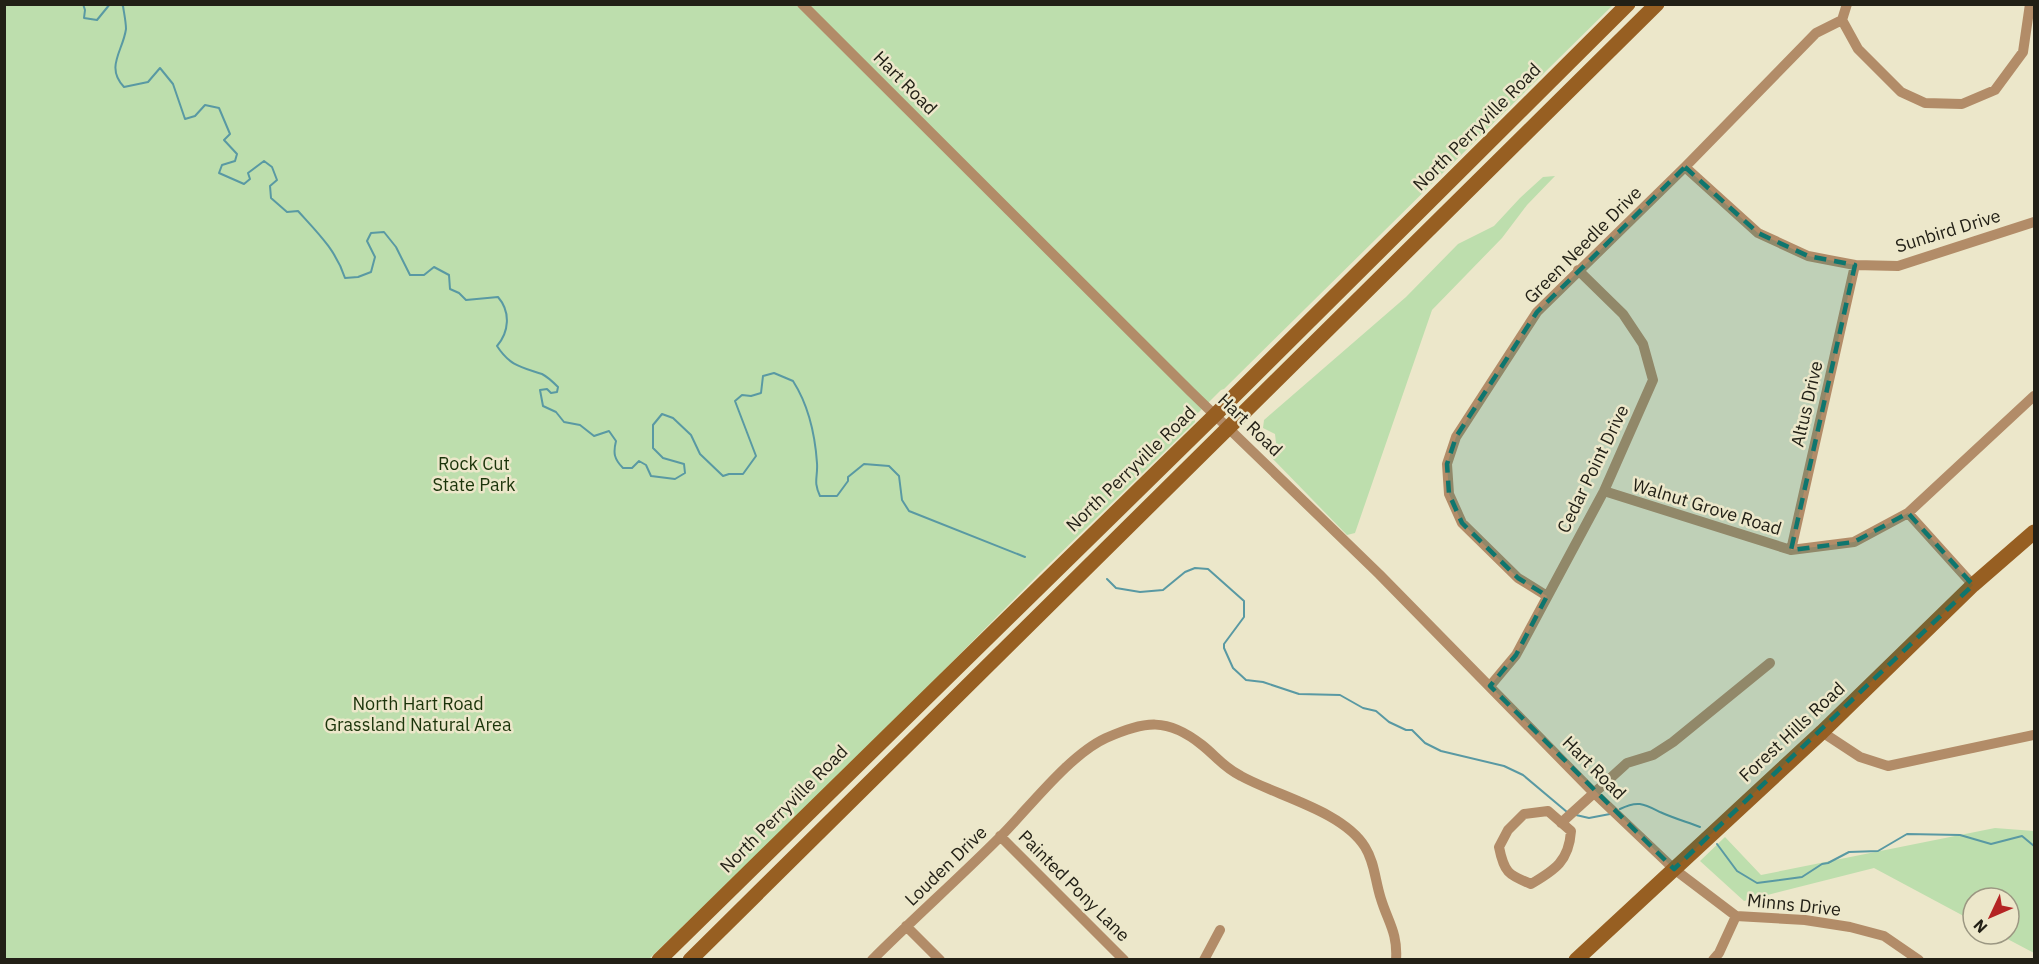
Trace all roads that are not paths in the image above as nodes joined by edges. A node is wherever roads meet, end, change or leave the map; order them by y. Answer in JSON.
{"nodes":[{"id":1,"x":802,"y":4,"type":"edge"},
{"id":2,"x":1628,"y":4,"type":"edge"},
{"id":3,"x":1657,"y":4,"type":"edge"},
{"id":4,"x":1847,"y":4,"type":"edge"},
{"id":5,"x":2030,"y":4,"type":"edge"},
{"id":6,"x":1842,"y":20,"type":"junction"},
{"id":7,"x":1685,"y":167,"type":"junction"},
{"id":8,"x":2034,"y":222,"type":"edge"},
{"id":9,"x":1855,"y":265,"type":"junction"},
{"id":10,"x":1578,"y":270,"type":"junction"},
{"id":11,"x":2034,"y":396,"type":"edge"},
{"id":12,"x":1215,"y":415,"type":"junction"},
{"id":13,"x":1228,"y":428,"type":"junction"},
{"id":14,"x":1604,"y":492,"type":"junction"},
{"id":15,"x":1908,"y":513,"type":"junction"},
{"id":16,"x":2034,"y":532,"type":"edge"},
{"id":17,"x":1791,"y":550,"type":"junction"},
{"id":18,"x":1973,"y":585,"type":"junction"},
{"id":19,"x":1547,"y":596,"type":"junction"},
{"id":20,"x":1770,"y":663,"type":"dead end"},
{"id":21,"x":1490,"y":686,"type":"junction"},
{"id":22,"x":1822,"y":732,"type":"junction"},
{"id":23,"x":2034,"y":735,"type":"edge"},
{"id":24,"x":1593,"y":792,"type":"junction"},
{"id":25,"x":1561,"y":823,"type":"junction"},
{"id":26,"x":1000,"y":836,"type":"junction"},
{"id":27,"x":1674,"y":869,"type":"junction"},
{"id":28,"x":1736,"y":916,"type":"junction"},
{"id":29,"x":906,"y":926,"type":"junction"},
{"id":30,"x":1220,"y":930,"type":"dead end"},
{"id":31,"x":659,"y":960,"type":"edge"},
{"id":32,"x":690,"y":960,"type":"edge"},
{"id":33,"x":872,"y":960,"type":"edge"},
{"id":34,"x":940,"y":960,"type":"edge"},
{"id":35,"x":1124,"y":960,"type":"edge"},
{"id":36,"x":1204,"y":960,"type":"edge"},
{"id":37,"x":1396,"y":960,"type":"edge"},
{"id":38,"x":1576,"y":960,"type":"edge"},
{"id":39,"x":1713,"y":960,"type":"edge"},
{"id":40,"x":1919,"y":960,"type":"edge"}],
"edges":[{"from":1,"to":12,"type":"street","name":"Hart Road"},
{"from":2,"to":12,"type":"main road","name":"North Perryville Road"},
{"from":3,"to":13,"type":"main road"},
{"from":4,"to":6,"type":"street"},
{"from":5,"to":6,"type":"street"},
{"from":6,"to":7,"type":"street","name":"Green Needle Drive"},
{"from":7,"to":9,"type":"street","name":"Sunbird Drive"},
{"from":7,"to":10,"type":"street","name":"Green Needle Drive"},
{"from":8,"to":9,"type":"street","name":"Sunbird Drive"},
{"from":9,"to":17,"type":"street","name":"Altus Drive"},
{"from":10,"to":14,"type":"street","name":"Cedar Point Drive"},
{"from":10,"to":19,"type":"street","name":"Green Needle Drive"},
{"from":11,"to":15,"type":"street","name":"Walnut Grove Road"},
{"from":12,"to":13,"type":"street","name":"Hart Road"},
{"from":12,"to":31,"type":"main road","name":"North Perryville Road"},
{"from":13,"to":21,"type":"street","name":"Hart Road"},
{"from":13,"to":32,"type":"main road"},
{"from":14,"to":17,"type":"street","name":"Walnut Grove Road"},
{"from":14,"to":19,"type":"street","name":"Cedar Point Drive"},
{"from":15,"to":17,"type":"street","name":"Walnut Grove Road"},
{"from":15,"to":18,"type":"street"},
{"from":16,"to":18,"type":"main road","name":"Forest Hills Road"},
{"from":18,"to":22,"type":"main road","name":"Forest Hills Road"},
{"from":19,"to":21,"type":"street","name":"Cedar Point Drive"},
{"from":20,"to":24,"type":"street"},
{"from":21,"to":24,"type":"street","name":"Hart Road"},
{"from":22,"to":23,"type":"street"},
{"from":22,"to":27,"type":"main road","name":"Forest Hills Road"},
{"from":24,"to":25,"type":"street"},
{"from":24,"to":27,"type":"street","name":"Hart Road"},
{"from":25,"to":25,"type":"street"},
{"from":26,"to":29,"type":"street","name":"Louden Drive"},
{"from":26,"to":35,"type":"street","name":"Painted Pony Lane"},
{"from":26,"to":37,"type":"street","name":"Louden Drive"},
{"from":27,"to":28,"type":"street","name":"Minns Drive"},
{"from":27,"to":38,"type":"main road","name":"Forest Hills Road"},
{"from":28,"to":39,"type":"street"},
{"from":28,"to":40,"type":"street","name":"Minns Drive"},
{"from":29,"to":33,"type":"street","name":"Louden Drive"},
{"from":29,"to":34,"type":"street"},
{"from":30,"to":36,"type":"street"}]}
